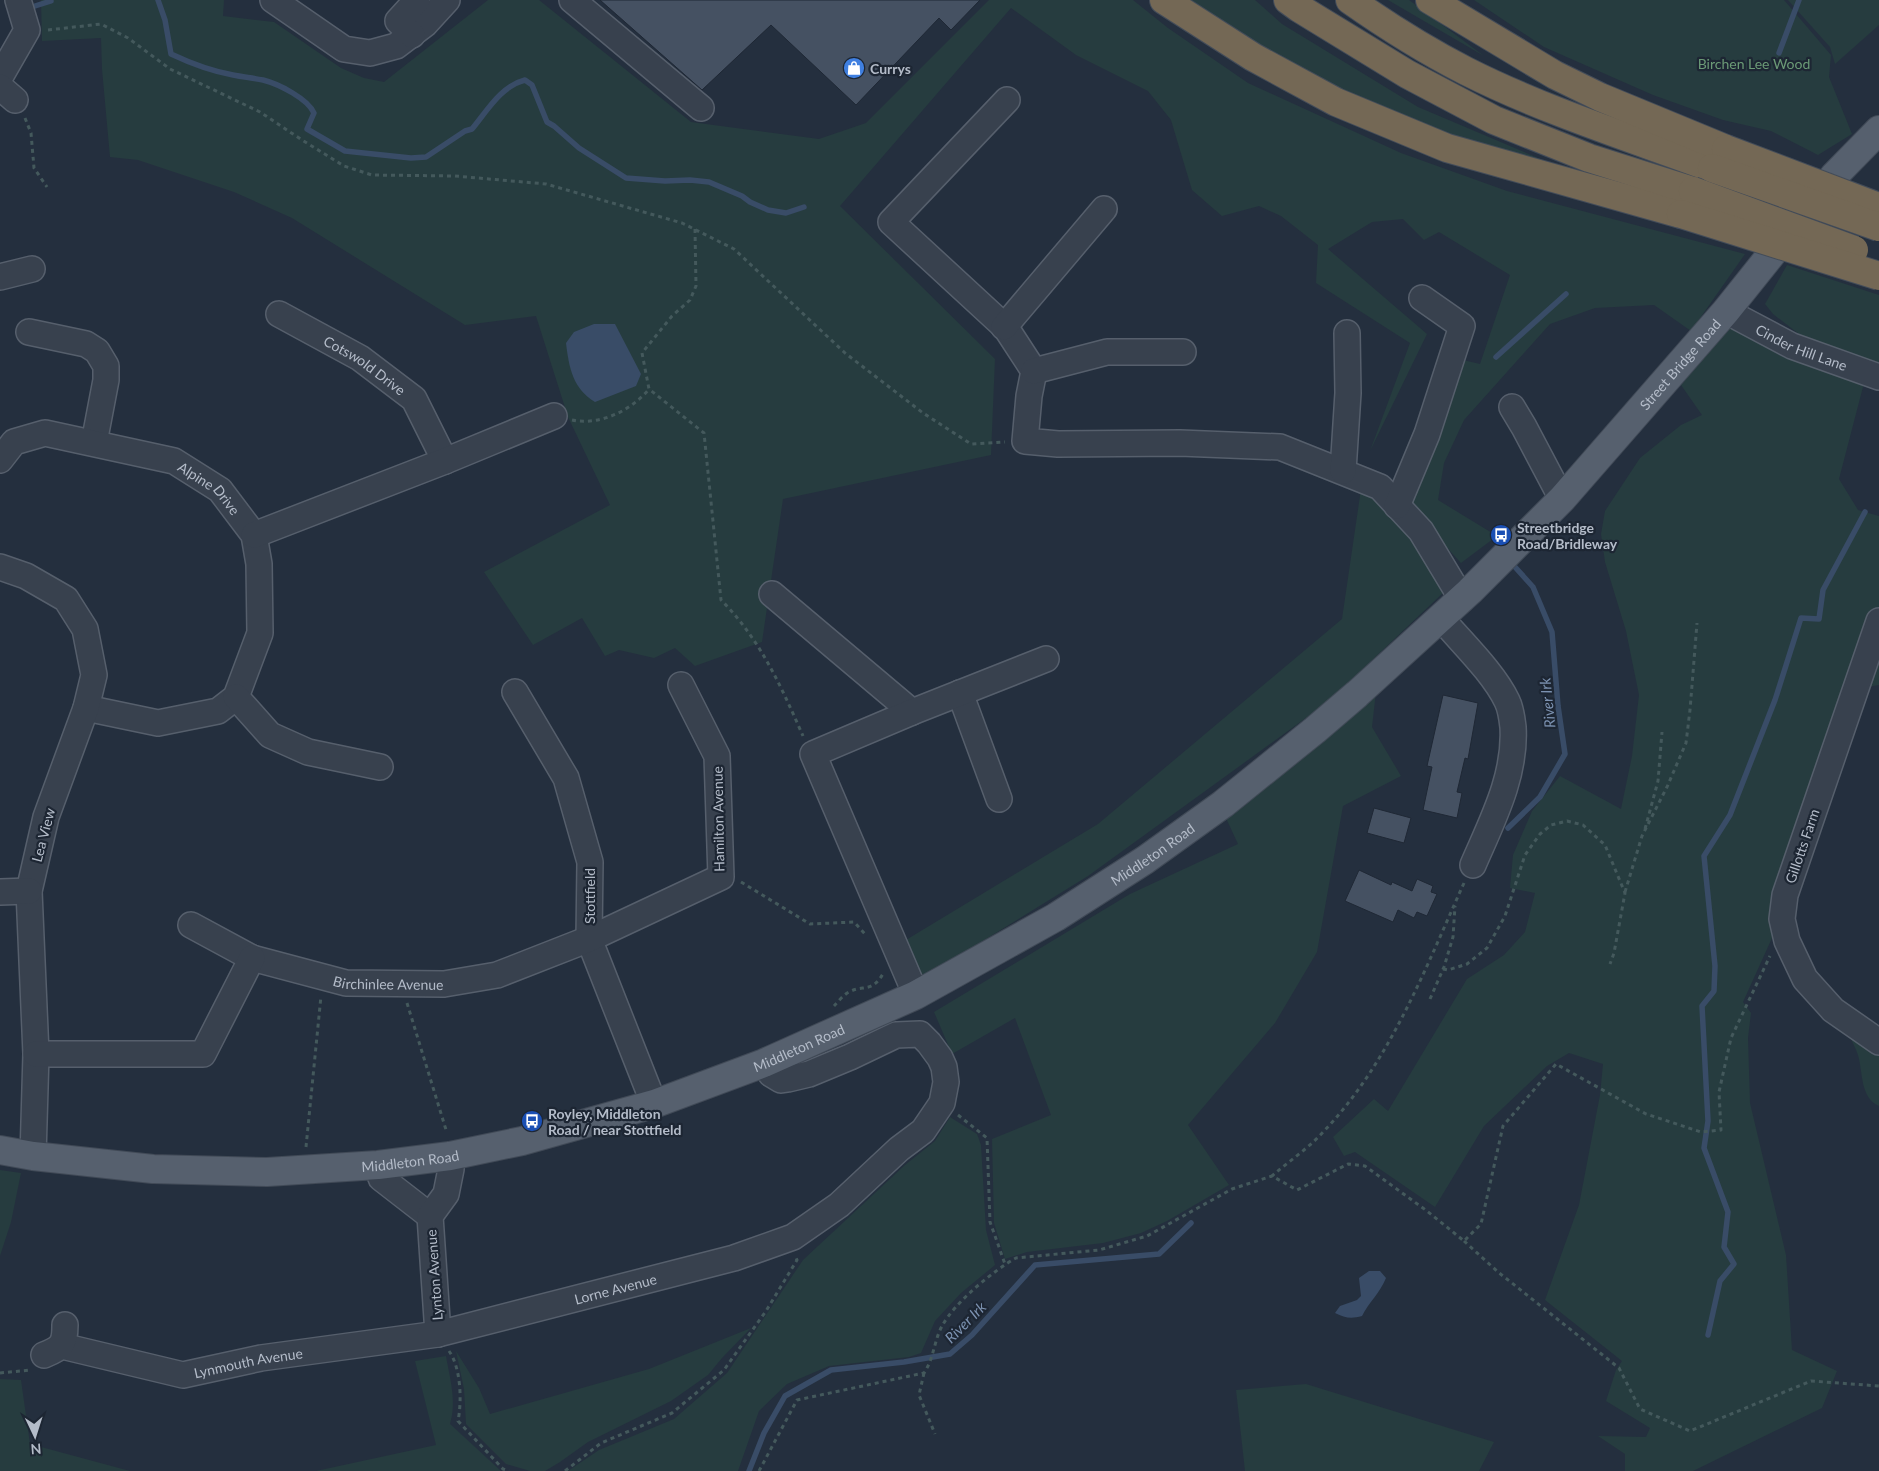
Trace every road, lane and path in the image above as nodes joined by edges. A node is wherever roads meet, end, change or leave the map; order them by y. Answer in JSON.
{"nodes":[{"id":1,"x":18,"y":0,"type":"edge"},
{"id":2,"x":273,"y":0,"type":"edge"},
{"id":3,"x":417,"y":0,"type":"edge"},
{"id":4,"x":447,"y":0,"type":"edge"},
{"id":5,"x":572,"y":0,"type":"edge"},
{"id":6,"x":1164,"y":0,"type":"edge"},
{"id":7,"x":1288,"y":0,"type":"edge"},
{"id":8,"x":1350,"y":0,"type":"edge"},
{"id":9,"x":1430,"y":0,"type":"edge"},
{"id":10,"x":27,"y":30,"type":"junction"},
{"id":11,"x":412,"y":34,"type":"junction"},
{"id":12,"x":0,"y":77,"type":"edge"},
{"id":13,"x":7,"y":94,"type":"edge"},
{"id":14,"x":1007,"y":100,"type":"dead end"},
{"id":15,"x":701,"y":108,"type":"dead end"},
{"id":16,"x":1879,"y":130,"type":"edge"},
{"id":17,"x":1719,"y":159,"type":"junction"},
{"id":18,"x":47,"y":187,"type":"dead end"},
{"id":19,"x":1687,"y":202,"type":"junction"},
{"id":20,"x":1879,"y":208,"type":"edge"},
{"id":21,"x":1104,"y":209,"type":"dead end"},
{"id":22,"x":1879,"y":227,"type":"edge"},
{"id":23,"x":695,"y":229,"type":"junction"},
{"id":24,"x":1879,"y":259,"type":"edge"},
{"id":25,"x":32,"y":269,"type":"dead end"},
{"id":26,"x":1879,"y":276,"type":"edge"},
{"id":27,"x":0,"y":277,"type":"edge"},
{"id":28,"x":1422,"y":298,"type":"dead end"},
{"id":29,"x":1726,"y":311,"type":"junction"},
{"id":30,"x":279,"y":314,"type":"dead end"},
{"id":31,"x":1004,"y":327,"type":"junction"},
{"id":32,"x":28,"y":332,"type":"dead end"},
{"id":33,"x":1348,"y":333,"type":"dead end"},
{"id":34,"x":1183,"y":352,"type":"dead end"},
{"id":35,"x":1034,"y":371,"type":"junction"},
{"id":36,"x":1879,"y":377,"type":"edge"},
{"id":37,"x":649,"y":389,"type":"junction"},
{"id":38,"x":1512,"y":407,"type":"dead end"},
{"id":39,"x":554,"y":416,"type":"joint"},
{"id":40,"x":1025,"y":441,"type":"junction"},
{"id":41,"x":94,"y":443,"type":"junction"},
{"id":42,"x":0,"y":460,"type":"edge"},
{"id":43,"x":445,"y":461,"type":"junction"},
{"id":44,"x":1343,"y":471,"type":"junction"},
{"id":45,"x":1562,"y":499,"type":"junction"},
{"id":46,"x":1397,"y":506,"type":"junction"},
{"id":47,"x":254,"y":535,"type":"junction"},
{"id":48,"x":0,"y":566,"type":"edge"},
{"id":49,"x":772,"y":594,"type":"dead end"},
{"id":50,"x":1466,"y":595,"type":"junction"},
{"id":51,"x":1441,"y":618,"type":"junction"},
{"id":52,"x":1879,"y":621,"type":"edge"},
{"id":53,"x":1697,"y":623,"type":"dead end"},
{"id":54,"x":1046,"y":659,"type":"dead end"},
{"id":55,"x":681,"y":685,"type":"dead end"},
{"id":56,"x":515,"y":692,"type":"dead end"},
{"id":57,"x":960,"y":693,"type":"junction"},
{"id":58,"x":236,"y":697,"type":"junction"},
{"id":59,"x":86,"y":708,"type":"junction"},
{"id":60,"x":912,"y":712,"type":"junction"},
{"id":61,"x":1662,"y":732,"type":"dead end"},
{"id":62,"x":813,"y":754,"type":"junction"},
{"id":63,"x":380,"y":767,"type":"dead end"},
{"id":64,"x":998,"y":799,"type":"dead end"},
{"id":65,"x":1642,"y":836,"type":"junction"},
{"id":66,"x":1473,"y":864,"type":"joint"},
{"id":67,"x":721,"y":877,"type":"junction"},
{"id":68,"x":0,"y":892,"type":"edge"},
{"id":69,"x":28,"y":892,"type":"junction"},
{"id":70,"x":1625,"y":893,"type":"junction"},
{"id":71,"x":1455,"y":903,"type":"junction"},
{"id":72,"x":191,"y":925,"type":"dead end"},
{"id":73,"x":1784,"y":930,"type":"junction"},
{"id":74,"x":589,"y":939,"type":"junction"},
{"id":75,"x":872,"y":940,"type":"dead end"},
{"id":76,"x":252,"y":958,"type":"junction"},
{"id":77,"x":1610,"y":964,"type":"dead end"},
{"id":78,"x":886,"y":968,"type":"dead end"},
{"id":79,"x":1443,"y":969,"type":"junction"},
{"id":80,"x":322,"y":977,"type":"junction"},
{"id":81,"x":402,"y":985,"type":"junction"},
{"id":82,"x":916,"y":995,"type":"junction"},
{"id":83,"x":1430,"y":999,"type":"dead end"},
{"id":84,"x":833,"y":1032,"type":"junction"},
{"id":85,"x":1879,"y":1042,"type":"edge"},
{"id":86,"x":36,"y":1054,"type":"junction"},
{"id":87,"x":764,"y":1063,"type":"junction"},
{"id":88,"x":942,"y":1102,"type":"junction"},
{"id":89,"x":654,"y":1104,"type":"junction"},
{"id":90,"x":0,"y":1150,"type":"edge"},
{"id":91,"x":32,"y":1156,"type":"junction"},
{"id":92,"x":452,"y":1156,"type":"junction"},
{"id":93,"x":378,"y":1166,"type":"junction"},
{"id":94,"x":304,"y":1170,"type":"junction"},
{"id":95,"x":1272,"y":1176,"type":"junction"},
{"id":96,"x":430,"y":1216,"type":"junction"},
{"id":97,"x":793,"y":1237,"type":"junction"},
{"id":98,"x":1464,"y":1241,"type":"junction"},
{"id":99,"x":1004,"y":1264,"type":"junction"},
{"id":100,"x":438,"y":1334,"type":"junction"},
{"id":101,"x":57,"y":1342,"type":"joint"},
{"id":102,"x":924,"y":1372,"type":"junction"},
{"id":103,"x":0,"y":1373,"type":"edge"},
{"id":104,"x":1879,"y":1386,"type":"edge"},
{"id":105,"x":935,"y":1434,"type":"dead end"},
{"id":106,"x":509,"y":1471,"type":"edge"},
{"id":107,"x":564,"y":1471,"type":"edge"},
{"id":108,"x":759,"y":1471,"type":"edge"}],
"edges":[{"from":1,"to":10,"type":"street"},
{"from":2,"to":11,"type":"street"},
{"from":3,"to":11,"type":"street"},
{"from":4,"to":11,"type":"street"},
{"from":5,"to":15,"type":"street"},
{"from":6,"to":19,"type":"highway"},
{"from":7,"to":19,"type":"highway"},
{"from":8,"to":17,"type":"highway"},
{"from":9,"to":17,"type":"highway"},
{"from":10,"to":12,"type":"street"},
{"from":10,"to":23,"type":"path"},
{"from":13,"to":18,"type":"path"},
{"from":14,"to":31,"type":"street"},
{"from":16,"to":29,"type":"main road","name":"Street Bridge Road"},
{"from":17,"to":20,"type":"highway","bridge":true},
{"from":17,"to":22,"type":"highway","bridge":true},
{"from":19,"to":24,"type":"highway","bridge":true},
{"from":19,"to":26,"type":"highway","bridge":true},
{"from":21,"to":31,"type":"street"},
{"from":23,"to":37,"type":"path"},
{"from":23,"to":40,"type":"path"},
{"from":25,"to":27,"type":"street"},
{"from":28,"to":46,"type":"street"},
{"from":29,"to":36,"type":"street","name":"Cinder Hill Lane"},
{"from":29,"to":45,"type":"main road","name":"Street Bridge Road"},
{"from":30,"to":43,"type":"street","name":"Cotswold Drive"},
{"from":31,"to":35,"type":"street"},
{"from":32,"to":41,"type":"street"},
{"from":33,"to":44,"type":"street"},
{"from":34,"to":35,"type":"street"},
{"from":35,"to":40,"type":"street"},
{"from":37,"to":39,"type":"path"},
{"from":37,"to":62,"type":"path"},
{"from":38,"to":45,"type":"street"},
{"from":39,"to":43,"type":"street"},
{"from":40,"to":44,"type":"street"},
{"from":41,"to":42,"type":"street","name":"Alpine Drive"},
{"from":41,"to":47,"type":"street","name":"Alpine Drive"},
{"from":43,"to":47,"type":"street"},
{"from":44,"to":46,"type":"street"},
{"from":45,"to":50,"type":"main road","name":"Street Bridge Road"},
{"from":46,"to":50,"type":"street"},
{"from":47,"to":58,"type":"street","name":"Alpine Drive"},
{"from":48,"to":59,"type":"street","name":"Lea View"},
{"from":49,"to":60,"type":"street"},
{"from":50,"to":51,"type":"main road","name":"Middleton Road"},
{"from":51,"to":66,"type":"street"},
{"from":51,"to":82,"type":"main road","name":"Middleton Road"},
{"from":52,"to":73,"type":"street","name":"Gillotts Farm"},
{"from":53,"to":65,"type":"path"},
{"from":54,"to":57,"type":"street"},
{"from":55,"to":67,"type":"street","name":"Hamilton Avenue"},
{"from":56,"to":74,"type":"street","name":"Stottfield"},
{"from":57,"to":60,"type":"street"},
{"from":57,"to":64,"type":"street"},
{"from":58,"to":59,"type":"street"},
{"from":58,"to":63,"type":"street"},
{"from":59,"to":69,"type":"street","name":"Lea View"},
{"from":60,"to":62,"type":"street"},
{"from":61,"to":65,"type":"path"},
{"from":62,"to":82,"type":"street"},
{"from":65,"to":70,"type":"path"},
{"from":66,"to":71,"type":"path"},
{"from":67,"to":74,"type":"street","name":"Hamilton Avenue"},
{"from":67,"to":75,"type":"path"},
{"from":68,"to":69,"type":"street"},
{"from":69,"to":86,"type":"street","name":"Lea View"},
{"from":70,"to":77,"type":"path"},
{"from":70,"to":79,"type":"path"},
{"from":71,"to":79,"type":"path"},
{"from":71,"to":95,"type":"path"},
{"from":72,"to":76,"type":"street","name":"Birchinlee Avenue"},
{"from":73,"to":85,"type":"street","name":"Gillotts Farm"},
{"from":73,"to":98,"type":"path"},
{"from":74,"to":81,"type":"street","name":"Birchinlee Avenue"},
{"from":74,"to":89,"type":"street","name":"Stottfield"},
{"from":76,"to":80,"type":"street","name":"Birchinlee Avenue"},
{"from":76,"to":86,"type":"street"},
{"from":78,"to":84,"type":"path"},
{"from":79,"to":83,"type":"path"},
{"from":80,"to":81,"type":"street","name":"Birchinlee Avenue"},
{"from":80,"to":94,"type":"path"},
{"from":81,"to":92,"type":"path"},
{"from":82,"to":84,"type":"main road","name":"Middleton Road"},
{"from":84,"to":87,"type":"main road","name":"Middleton Road"},
{"from":86,"to":91,"type":"street","name":"Lea View"},
{"from":87,"to":88,"type":"street"},
{"from":87,"to":89,"type":"main road","name":"Middleton Road"},
{"from":88,"to":97,"type":"street","name":"Lorne Avenue"},
{"from":88,"to":99,"type":"path"},
{"from":89,"to":92,"type":"main road","name":"Middleton Road"},
{"from":90,"to":91,"type":"main road","name":"Middleton Road"},
{"from":91,"to":94,"type":"main road","name":"Middleton Road"},
{"from":92,"to":93,"type":"main road","name":"Middleton Road"},
{"from":92,"to":96,"type":"street","name":"Lynton Avenue"},
{"from":93,"to":94,"type":"main road","name":"Middleton Road"},
{"from":93,"to":96,"type":"street","name":"Lynton Avenue"},
{"from":95,"to":98,"type":"path"},
{"from":95,"to":99,"type":"path"},
{"from":96,"to":100,"type":"street","name":"Lynton Avenue"},
{"from":97,"to":100,"type":"street","name":"Lorne Avenue"},
{"from":97,"to":107,"type":"path"},
{"from":98,"to":104,"type":"path"},
{"from":99,"to":102,"type":"path"},
{"from":100,"to":101,"type":"street","name":"Lynmouth Avenue"},
{"from":100,"to":106,"type":"path"},
{"from":101,"to":103,"type":"path"},
{"from":102,"to":105,"type":"path"},
{"from":102,"to":108,"type":"path"}]}
